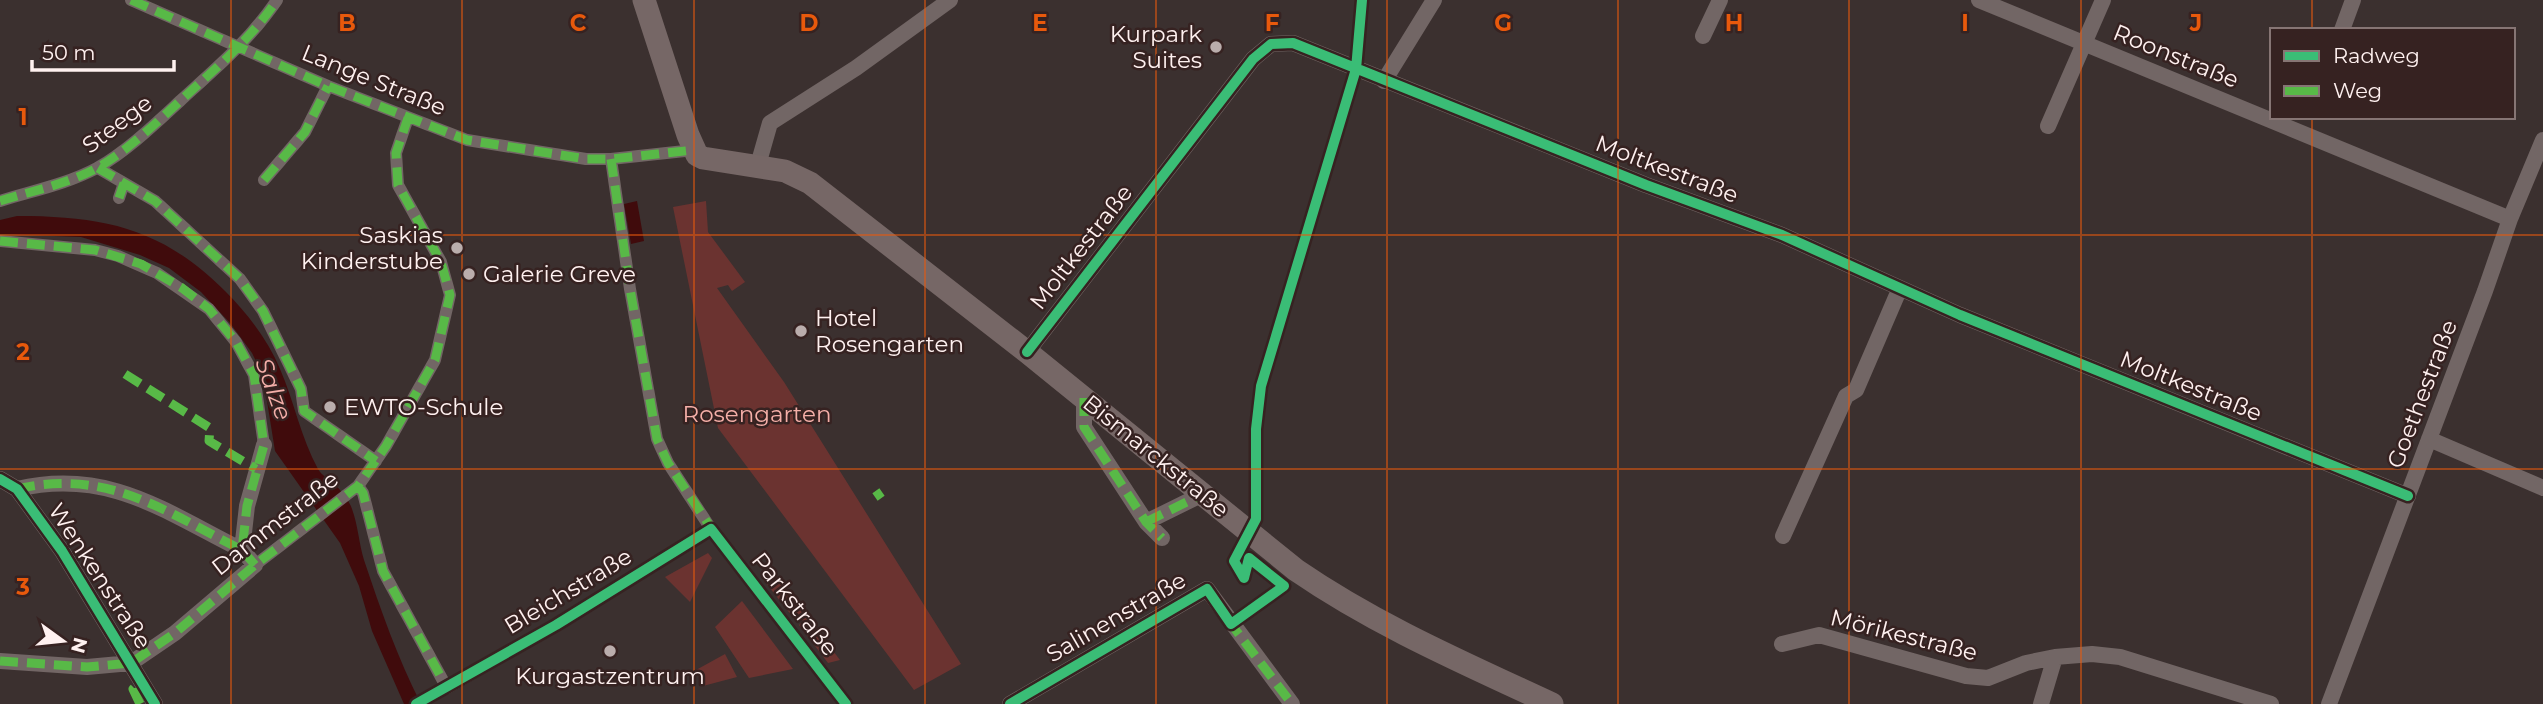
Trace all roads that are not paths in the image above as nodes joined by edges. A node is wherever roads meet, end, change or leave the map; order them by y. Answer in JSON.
{"nodes":[{"id":1,"x":131,"y":0,"type":"edge"},
{"id":2,"x":276,"y":0,"type":"edge"},
{"id":3,"x":644,"y":0,"type":"edge"},
{"id":4,"x":950,"y":0,"type":"edge"},
{"id":5,"x":1434,"y":0,"type":"edge"},
{"id":6,"x":1720,"y":0,"type":"edge"},
{"id":7,"x":1979,"y":0,"type":"edge"},
{"id":8,"x":2103,"y":0,"type":"edge"},
{"id":9,"x":2353,"y":0,"type":"edge"},
{"id":10,"x":2343,"y":28,"type":"edge"},
{"id":11,"x":1703,"y":36,"type":"dead end"},
{"id":12,"x":2084,"y":43,"type":"junction"},
{"id":13,"x":240,"y":46,"type":"junction"},
{"id":14,"x":1384,"y":81,"type":"junction"},
{"id":15,"x":328,"y":86,"type":"junction"},
{"id":16,"x":2270,"y":112,"type":"edge"},
{"id":17,"x":408,"y":118,"type":"junction"},
{"id":18,"x":2303,"y":124,"type":"edge"},
{"id":19,"x":2048,"y":126,"type":"dead end"},
{"id":20,"x":2543,"y":140,"type":"edge"},
{"id":21,"x":694,"y":150,"type":"junction"},
{"id":22,"x":611,"y":159,"type":"junction"},
{"id":23,"x":758,"y":165,"type":"junction"},
{"id":24,"x":97,"y":168,"type":"junction"},
{"id":25,"x":264,"y":180,"type":"dead end"},
{"id":26,"x":124,"y":183,"type":"junction"},
{"id":27,"x":119,"y":198,"type":"dead end"},
{"id":28,"x":0,"y":201,"type":"edge"},
{"id":29,"x":2510,"y":219,"type":"junction"},
{"id":30,"x":0,"y":240,"type":"edge"},
{"id":31,"x":1900,"y":288,"type":"junction"},
{"id":32,"x":1027,"y":352,"type":"junction"},
{"id":33,"x":1084,"y":398,"type":"junction"},
{"id":34,"x":2429,"y":439,"type":"junction"},
{"id":35,"x":264,"y":445,"type":"joint"},
{"id":36,"x":376,"y":461,"type":"junction"},
{"id":37,"x":0,"y":480,"type":"edge"},
{"id":38,"x":358,"y":486,"type":"junction"},
{"id":39,"x":2543,"y":488,"type":"edge"},
{"id":40,"x":17,"y":489,"type":"junction"},
{"id":41,"x":1203,"y":494,"type":"junction"},
{"id":42,"x":2408,"y":496,"type":"junction"},
{"id":43,"x":1146,"y":522,"type":"junction"},
{"id":44,"x":711,"y":529,"type":"junction"},
{"id":45,"x":1783,"y":536,"type":"dead end"},
{"id":46,"x":1162,"y":538,"type":"dead end"},
{"id":47,"x":242,"y":550,"type":"junction"},
{"id":48,"x":255,"y":565,"type":"junction"},
{"id":49,"x":1782,"y":644,"type":"dead end"},
{"id":50,"x":2055,"y":657,"type":"junction"},
{"id":51,"x":0,"y":661,"type":"edge"},
{"id":52,"x":131,"y":663,"type":"junction"},
{"id":53,"x":155,"y":704,"type":"edge"},
{"id":54,"x":846,"y":704,"type":"edge"},
{"id":55,"x":1010,"y":704,"type":"edge"},
{"id":56,"x":1292,"y":704,"type":"edge"},
{"id":57,"x":1552,"y":704,"type":"edge"},
{"id":58,"x":2041,"y":704,"type":"edge"},
{"id":59,"x":2271,"y":704,"type":"edge"},
{"id":60,"x":2329,"y":704,"type":"edge"}],
"edges":[{"from":1,"to":13,"type":"street","name":"Lange Straße"},
{"from":2,"to":13,"type":"street","name":"Steege"},
{"from":3,"to":21,"type":"main road"},
{"from":4,"to":23,"type":"street"},
{"from":5,"to":14,"type":"street"},
{"from":6,"to":11,"type":"street"},
{"from":7,"to":12,"type":"street","name":"Roonstraße"},
{"from":8,"to":12,"type":"street"},
{"from":9,"to":10,"type":"street"},
{"from":12,"to":16,"type":"street","name":"Roonstraße"},
{"from":12,"to":19,"type":"street"},
{"from":13,"to":15,"type":"street","name":"Lange Straße"},
{"from":13,"to":24,"type":"street","name":"Steege"},
{"from":14,"to":31,"type":"street","name":"Moltkestraße"},
{"from":14,"to":32,"type":"street","name":"Moltkestraße"},
{"from":15,"to":17,"type":"street","name":"Lange Straße"},
{"from":15,"to":25,"type":"street"},
{"from":17,"to":22,"type":"street","name":"Lange Straße"},
{"from":17,"to":36,"type":"street","name":"Dammstraße"},
{"from":18,"to":29,"type":"street","name":"Roonstraße"},
{"from":20,"to":29,"type":"street","name":"Goethestraße"},
{"from":21,"to":22,"type":"street","name":"Lange Straße"},
{"from":21,"to":23,"type":"main road","name":"Bismarckstraße"},
{"from":22,"to":44,"type":"street","name":"Parkstraße"},
{"from":23,"to":32,"type":"main road","name":"Bismarckstraße"},
{"from":24,"to":26,"type":"street"},
{"from":24,"to":28,"type":"street","name":"Steege"},
{"from":26,"to":27,"type":"street"},
{"from":26,"to":36,"type":"street"},
{"from":29,"to":34,"type":"street","name":"Goethestraße"},
{"from":30,"to":35,"type":"street"},
{"from":31,"to":42,"type":"street","name":"Moltkestraße"},
{"from":31,"to":45,"type":"street"},
{"from":32,"to":33,"type":"main road","name":"Bismarckstraße"},
{"from":33,"to":41,"type":"main road","name":"Bismarckstraße"},
{"from":33,"to":43,"type":"street","name":"Salinenstraße"},
{"from":34,"to":39,"type":"street"},
{"from":34,"to":42,"type":"street","name":"Goethestraße"},
{"from":35,"to":47,"type":"street"},
{"from":36,"to":38,"type":"street","name":"Dammstraße"},
{"from":37,"to":40,"type":"street","name":"Wenkenstraße"},
{"from":38,"to":44,"type":"street","name":"Bleichstraße"},
{"from":38,"to":48,"type":"street","name":"Dammstraße"},
{"from":40,"to":47,"type":"street"},
{"from":40,"to":52,"type":"street","name":"Wenkenstraße"},
{"from":41,"to":43,"type":"street"},
{"from":41,"to":57,"type":"main road","name":"Bismarckstraße"},
{"from":42,"to":60,"type":"street","name":"Goethestraße"},
{"from":43,"to":46,"type":"street","name":"Salinenstraße"},
{"from":44,"to":54,"type":"street","name":"Parkstraße"},
{"from":47,"to":48,"type":"street"},
{"from":48,"to":52,"type":"street","name":"Dammstraße"},
{"from":49,"to":50,"type":"street","name":"Mörikestraße"},
{"from":50,"to":58,"type":"street"},
{"from":50,"to":59,"type":"street","name":"Mörikestraße"},
{"from":51,"to":52,"type":"street"},
{"from":52,"to":53,"type":"street","name":"Wenkenstraße"},
{"from":55,"to":56,"type":"street","name":"Salinenstraße"}]}
